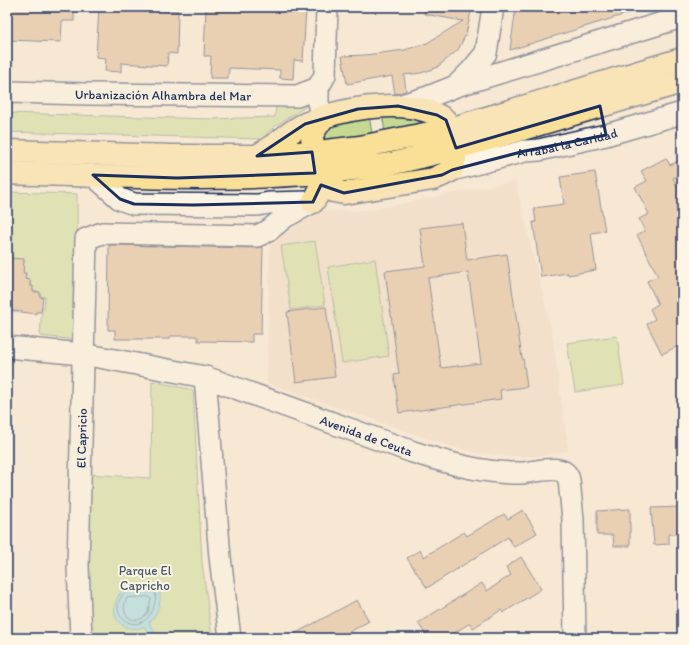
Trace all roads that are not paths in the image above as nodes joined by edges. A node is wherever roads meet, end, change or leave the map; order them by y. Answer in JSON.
{"nodes":[{"id":1,"x":327,"y":7,"type":"edge"},
{"id":2,"x":493,"y":7,"type":"edge"},
{"id":3,"x":682,"y":17,"type":"edge"},
{"id":4,"x":486,"y":53,"type":"junction"},
{"id":5,"x":682,"y":59,"type":"edge"},
{"id":6,"x":517,"y":67,"type":"junction"},
{"id":7,"x":682,"y":82,"type":"edge"},
{"id":8,"x":456,"y":86,"type":"junction"},
{"id":9,"x":318,"y":88,"type":"junction"},
{"id":10,"x":7,"y":92,"type":"edge"},
{"id":11,"x":398,"y":106,"type":"junction"},
{"id":12,"x":600,"y":106,"type":"junction"},
{"id":13,"x":682,"y":113,"type":"edge"},
{"id":14,"x":323,"y":118,"type":"junction"},
{"id":15,"x":531,"y":127,"type":"junction"},
{"id":16,"x":606,"y":135,"type":"junction"},
{"id":17,"x":453,"y":138,"type":"junction"},
{"id":18,"x":7,"y":151,"type":"edge"},
{"id":19,"x":526,"y":151,"type":"junction"},
{"id":20,"x":312,"y":152,"type":"junction"},
{"id":21,"x":257,"y":156,"type":"junction"},
{"id":22,"x":452,"y":170,"type":"junction"},
{"id":23,"x":7,"y":173,"type":"edge"},
{"id":24,"x":94,"y":176,"type":"junction"},
{"id":25,"x":316,"y":187,"type":"junction"},
{"id":26,"x":7,"y":347,"type":"edge"},
{"id":27,"x":83,"y":354,"type":"junction"},
{"id":28,"x":205,"y":377,"type":"junction"},
{"id":29,"x":81,"y":638,"type":"edge"},
{"id":30,"x":230,"y":638,"type":"edge"},
{"id":31,"x":575,"y":638,"type":"edge"}],
"edges":[{"from":1,"to":9,"type":"street"},
{"from":2,"to":4,"type":"street"},
{"from":3,"to":6,"type":"street"},
{"from":4,"to":6,"type":"street"},
{"from":4,"to":8,"type":"street"},
{"from":5,"to":17,"type":"main road"},
{"from":6,"to":8,"type":"street"},
{"from":7,"to":12,"type":"main road"},
{"from":8,"to":11,"type":"street"},
{"from":9,"to":10,"type":"street","name":"Urbanización Alhambra del Mar"},
{"from":9,"to":14,"type":"street"},
{"from":11,"to":14,"type":"main road"},
{"from":11,"to":17,"type":"main road"},
{"from":12,"to":15,"type":"main road"},
{"from":12,"to":16,"type":"street"},
{"from":13,"to":16,"type":"street","name":"Arrabal la Caridad"},
{"from":14,"to":20,"type":"main road"},
{"from":14,"to":21,"type":"main road"},
{"from":15,"to":17,"type":"main road"},
{"from":15,"to":19,"type":"street"},
{"from":16,"to":19,"type":"street","name":"Arrabal la Caridad"},
{"from":17,"to":20,"type":"main road"},
{"from":17,"to":22,"type":"main road"},
{"from":17,"to":25,"type":"main road"},
{"from":18,"to":21,"type":"main road"},
{"from":19,"to":22,"type":"street","name":"Arrabal la Caridad"},
{"from":20,"to":21,"type":"main road"},
{"from":20,"to":25,"type":"main road"},
{"from":22,"to":25,"type":"main road"},
{"from":23,"to":24,"type":"main road"},
{"from":24,"to":25,"type":"main road"},
{"from":24,"to":25,"type":"street"},
{"from":25,"to":27,"type":"street","name":"El Capricio"},
{"from":26,"to":27,"type":"street","name":"Avenida de Ceuta"},
{"from":27,"to":28,"type":"street","name":"Avenida de Ceuta"},
{"from":27,"to":29,"type":"street","name":"El Capricio"},
{"from":28,"to":30,"type":"street"},
{"from":28,"to":31,"type":"street","name":"Avenida de Ceuta"}]}
